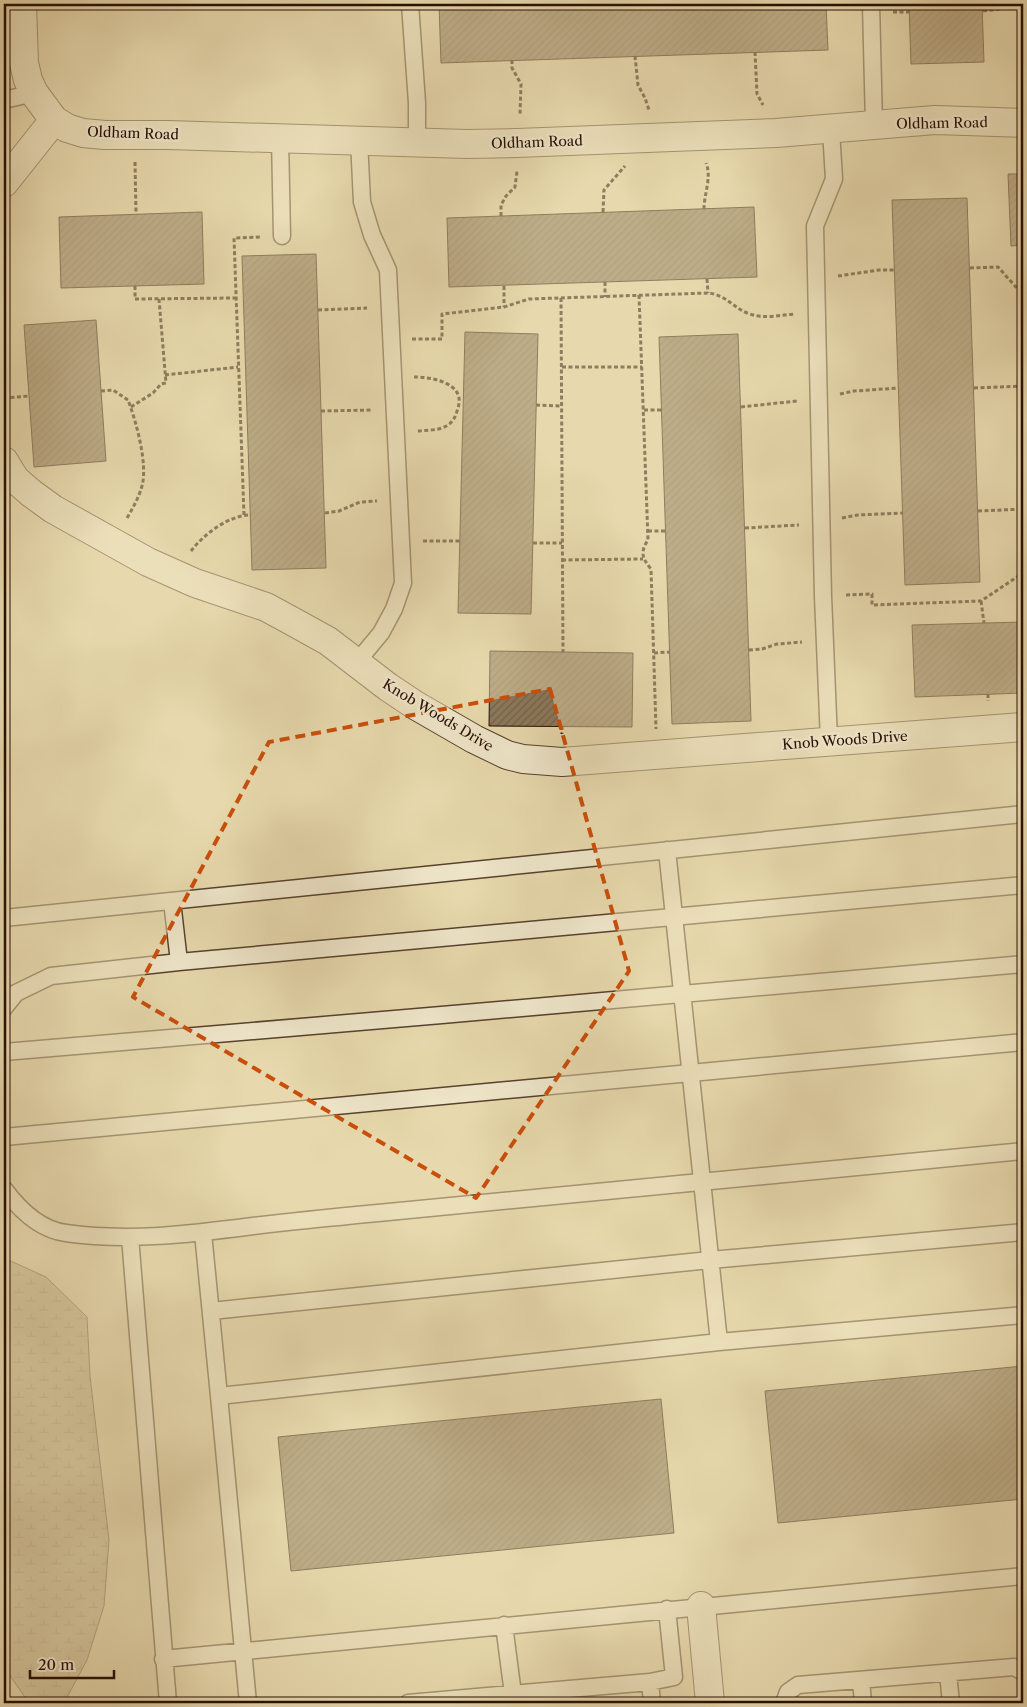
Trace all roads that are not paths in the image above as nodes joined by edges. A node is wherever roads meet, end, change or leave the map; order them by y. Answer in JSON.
{"nodes":[{"id":1,"x":22,"y":4,"type":"edge"},
{"id":2,"x":410,"y":4,"type":"edge"},
{"id":3,"x":871,"y":4,"type":"edge"},
{"id":4,"x":34,"y":93,"type":"junction"},
{"id":5,"x":4,"y":100,"type":"edge"},
{"id":6,"x":54,"y":120,"type":"junction"},
{"id":7,"x":1023,"y":123,"type":"edge"},
{"id":8,"x":874,"y":126,"type":"junction"},
{"id":9,"x":831,"y":130,"type":"junction"},
{"id":10,"x":280,"y":137,"type":"junction"},
{"id":11,"x":359,"y":140,"type":"junction"},
{"id":12,"x":417,"y":142,"type":"junction"},
{"id":13,"x":4,"y":184,"type":"edge"},
{"id":14,"x":282,"y":236,"type":"road end"},
{"id":15,"x":4,"y":461,"type":"edge"},
{"id":16,"x":356,"y":663,"type":"junction"},
{"id":17,"x":1023,"y":727,"type":"edge"},
{"id":18,"x":830,"y":741,"type":"junction"},
{"id":19,"x":1023,"y":814,"type":"edge"},
{"id":20,"x":667,"y":850,"type":"junction"},
{"id":21,"x":1023,"y":885,"type":"edge"},
{"id":22,"x":172,"y":901,"type":"junction"},
{"id":23,"x":4,"y":918,"type":"edge"},
{"id":24,"x":674,"y":918,"type":"junction"},
{"id":25,"x":179,"y":962,"type":"junction"},
{"id":26,"x":1023,"y":964,"type":"edge"},
{"id":27,"x":682,"y":993,"type":"junction"},
{"id":28,"x":4,"y":1008,"type":"edge"},
{"id":29,"x":1023,"y":1042,"type":"edge"},
{"id":30,"x":4,"y":1052,"type":"edge"},
{"id":31,"x":691,"y":1074,"type":"junction"},
{"id":32,"x":4,"y":1137,"type":"edge"},
{"id":33,"x":1023,"y":1151,"type":"edge"},
{"id":34,"x":702,"y":1184,"type":"junction"},
{"id":35,"x":4,"y":1189,"type":"edge"},
{"id":36,"x":1023,"y":1232,"type":"edge"},
{"id":37,"x":203,"y":1233,"type":"junction"},
{"id":38,"x":130,"y":1237,"type":"junction"},
{"id":39,"x":710,"y":1260,"type":"junction"},
{"id":40,"x":211,"y":1311,"type":"junction"},
{"id":41,"x":1023,"y":1316,"type":"edge"},
{"id":42,"x":718,"y":1342,"type":"junction"},
{"id":43,"x":219,"y":1396,"type":"junction"},
{"id":44,"x":1023,"y":1576,"type":"edge"},
{"id":45,"x":701,"y":1606,"type":"junction"},
{"id":46,"x":668,"y":1609,"type":"junction"},
{"id":47,"x":504,"y":1625,"type":"junction"},
{"id":48,"x":244,"y":1651,"type":"junction"},
{"id":49,"x":163,"y":1659,"type":"junction"},
{"id":50,"x":1023,"y":1672,"type":"edge"},
{"id":51,"x":948,"y":1673,"type":"junction"},
{"id":52,"x":861,"y":1680,"type":"junction"},
{"id":53,"x":650,"y":1682,"type":"junction"},
{"id":54,"x":513,"y":1694,"type":"junction"},
{"id":55,"x":168,"y":1703,"type":"edge"},
{"id":56,"x":248,"y":1703,"type":"edge"},
{"id":57,"x":408,"y":1703,"type":"edge"},
{"id":58,"x":652,"y":1703,"type":"edge"},
{"id":59,"x":710,"y":1703,"type":"edge"},
{"id":60,"x":784,"y":1703,"type":"edge"},
{"id":61,"x":863,"y":1703,"type":"edge"},
{"id":62,"x":951,"y":1703,"type":"edge"}],
"edges":[{"from":1,"to":4,"type":"street"},
{"from":2,"to":12,"type":"lane"},
{"from":3,"to":8,"type":"lane"},
{"from":4,"to":5,"type":"lane"},
{"from":4,"to":6,"type":"street"},
{"from":6,"to":10,"type":"street","name":"Oldham Road"},
{"from":6,"to":13,"type":"street"},
{"from":7,"to":8,"type":"street","name":"Oldham Road"},
{"from":8,"to":9,"type":"street","name":"Oldham Road"},
{"from":9,"to":12,"type":"street","name":"Oldham Road"},
{"from":9,"to":18,"type":"lane"},
{"from":10,"to":11,"type":"street","name":"Oldham Road"},
{"from":10,"to":14,"type":"lane"},
{"from":11,"to":12,"type":"street","name":"Oldham Road"},
{"from":11,"to":16,"type":"lane"},
{"from":15,"to":16,"type":"street","name":"Knob Woods Drive"},
{"from":16,"to":18,"type":"street","name":"Knob Woods Drive"},
{"from":17,"to":18,"type":"street","name":"Knob Woods Drive"},
{"from":19,"to":20,"type":"lane"},
{"from":20,"to":22,"type":"lane"},
{"from":20,"to":24,"type":"lane"},
{"from":21,"to":24,"type":"lane"},
{"from":22,"to":23,"type":"lane"},
{"from":22,"to":25,"type":"lane"},
{"from":24,"to":25,"type":"lane"},
{"from":24,"to":27,"type":"lane"},
{"from":25,"to":28,"type":"lane"},
{"from":26,"to":27,"type":"lane"},
{"from":27,"to":30,"type":"lane"},
{"from":27,"to":31,"type":"lane"},
{"from":29,"to":31,"type":"lane"},
{"from":31,"to":32,"type":"lane"},
{"from":31,"to":34,"type":"lane"},
{"from":33,"to":34,"type":"lane"},
{"from":34,"to":37,"type":"lane"},
{"from":34,"to":39,"type":"lane"},
{"from":35,"to":38,"type":"lane"},
{"from":36,"to":39,"type":"lane"},
{"from":37,"to":38,"type":"lane"},
{"from":37,"to":40,"type":"lane"},
{"from":38,"to":49,"type":"lane"},
{"from":39,"to":40,"type":"lane"},
{"from":39,"to":42,"type":"lane"},
{"from":40,"to":43,"type":"lane"},
{"from":41,"to":42,"type":"lane"},
{"from":42,"to":43,"type":"lane"},
{"from":43,"to":48,"type":"lane"},
{"from":44,"to":45,"type":"lane"},
{"from":45,"to":46,"type":"lane"},
{"from":45,"to":59,"type":"street"},
{"from":46,"to":47,"type":"lane"},
{"from":46,"to":53,"type":"lane"},
{"from":47,"to":48,"type":"lane"},
{"from":47,"to":54,"type":"lane"},
{"from":48,"to":49,"type":"lane"},
{"from":48,"to":56,"type":"lane"},
{"from":49,"to":55,"type":"lane"},
{"from":50,"to":51,"type":"lane"},
{"from":51,"to":52,"type":"lane"},
{"from":51,"to":62,"type":"lane"},
{"from":52,"to":60,"type":"lane"},
{"from":52,"to":61,"type":"lane"},
{"from":53,"to":54,"type":"lane"},
{"from":53,"to":58,"type":"lane"},
{"from":54,"to":57,"type":"lane"}]}
